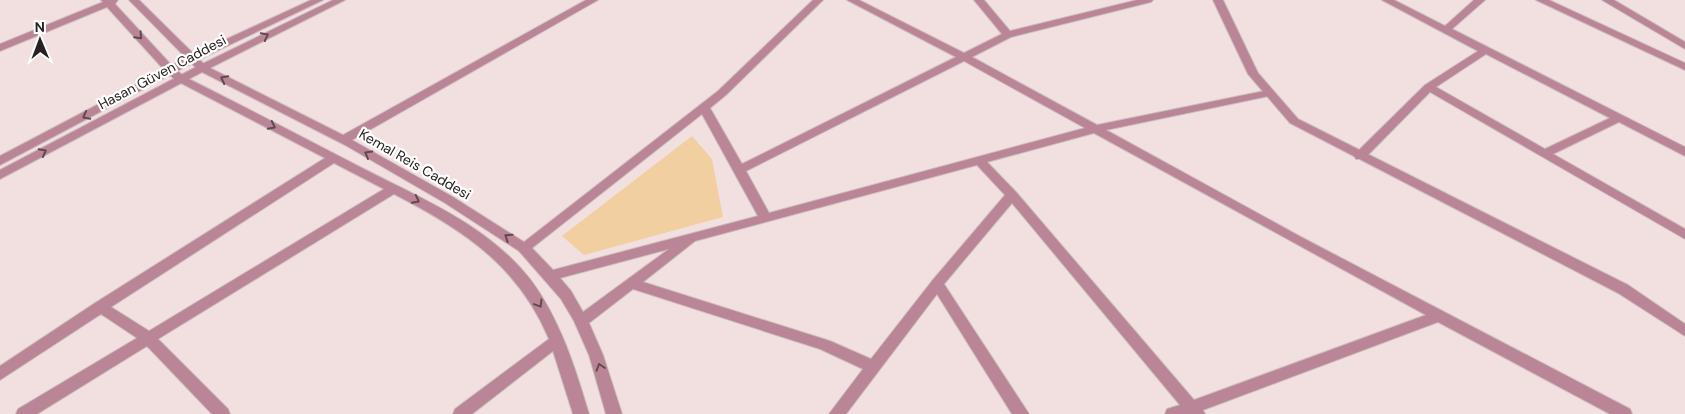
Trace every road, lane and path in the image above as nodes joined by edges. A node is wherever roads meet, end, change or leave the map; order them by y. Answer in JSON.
{"nodes":[{"id":1,"x":134,"y":0,"type":"edge"},
{"id":2,"x":318,"y":0,"type":"edge"},
{"id":3,"x":340,"y":0,"type":"edge"},
{"id":4,"x":593,"y":0,"type":"edge"},
{"id":5,"x":818,"y":0,"type":"edge"},
{"id":6,"x":852,"y":0,"type":"edge"},
{"id":7,"x":980,"y":0,"type":"edge"},
{"id":8,"x":1148,"y":0,"type":"edge"},
{"id":9,"x":1218,"y":0,"type":"edge"},
{"id":10,"x":1387,"y":0,"type":"edge"},
{"id":11,"x":1480,"y":0,"type":"edge"},
{"id":12,"x":1541,"y":0,"type":"edge"},
{"id":13,"x":1607,"y":0,"type":"edge"},
{"id":14,"x":111,"y":1,"type":"edge"},
{"id":15,"x":1446,"y":30,"type":"junction"},
{"id":16,"x":1008,"y":35,"type":"junction"},
{"id":17,"x":1685,"y":46,"type":"edge"},
{"id":18,"x":0,"y":48,"type":"edge"},
{"id":19,"x":1486,"y":50,"type":"junction"},
{"id":20,"x":964,"y":56,"type":"junction"},
{"id":21,"x":198,"y":63,"type":"junction"},
{"id":22,"x":1685,"y":67,"type":"edge"},
{"id":23,"x":171,"y":71,"type":"junction"},
{"id":24,"x":181,"y":79,"type":"junction"},
{"id":25,"x":1429,"y":87,"type":"junction"},
{"id":26,"x":1269,"y":93,"type":"junction"},
{"id":27,"x":704,"y":107,"type":"junction"},
{"id":28,"x":1619,"y":118,"type":"junction"},
{"id":29,"x":1094,"y":129,"type":"junction"},
{"id":30,"x":343,"y":140,"type":"junction"},
{"id":31,"x":1685,"y":152,"type":"edge"},
{"id":32,"x":1544,"y":154,"type":"junction"},
{"id":33,"x":1360,"y":156,"type":"junction"},
{"id":34,"x":333,"y":158,"type":"junction"},
{"id":35,"x":979,"y":160,"type":"junction"},
{"id":36,"x":0,"y":161,"type":"edge"},
{"id":37,"x":739,"y":170,"type":"junction"},
{"id":38,"x":0,"y":175,"type":"edge"},
{"id":39,"x":393,"y":189,"type":"junction"},
{"id":40,"x":1012,"y":195,"type":"junction"},
{"id":41,"x":765,"y":217,"type":"junction"},
{"id":42,"x":1685,"y":235,"type":"edge"},
{"id":43,"x":694,"y":236,"type":"junction"},
{"id":44,"x":524,"y":248,"type":"junction"},
{"id":45,"x":550,"y":276,"type":"junction"},
{"id":46,"x":631,"y":283,"type":"junction"},
{"id":47,"x":936,"y":284,"type":"junction"},
{"id":48,"x":100,"y":307,"type":"junction"},
{"id":49,"x":1439,"y":316,"type":"junction"},
{"id":50,"x":581,"y":321,"type":"junction"},
{"id":51,"x":1685,"y":331,"type":"edge"},
{"id":52,"x":147,"y":338,"type":"junction"},
{"id":53,"x":557,"y":340,"type":"junction"},
{"id":54,"x":872,"y":366,"type":"junction"},
{"id":55,"x":0,"y":374,"type":"edge"},
{"id":56,"x":1194,"y":410,"type":"edge"},
{"id":57,"x":24,"y":414,"type":"edge"},
{"id":58,"x":222,"y":414,"type":"edge"},
{"id":59,"x":461,"y":414,"type":"edge"},
{"id":60,"x":581,"y":414,"type":"edge"},
{"id":61,"x":614,"y":414,"type":"edge"},
{"id":62,"x":837,"y":414,"type":"edge"},
{"id":63,"x":1021,"y":414,"type":"edge"},
{"id":64,"x":1173,"y":414,"type":"edge"},
{"id":65,"x":1624,"y":414,"type":"edge"}],
"edges":[{"from":1,"to":21,"type":"street","name":"Kemal Reis Caddesi"},
{"from":2,"to":21,"type":"street","name":"Hasan Güven Caddesi"},
{"from":21,"to":3,"type":"street","name":"Hasan Güven Caddesi","one_way":true},
{"from":4,"to":30,"type":"street"},
{"from":5,"to":27,"type":"street"},
{"from":6,"to":20,"type":"street"},
{"from":7,"to":16,"type":"street"},
{"from":8,"to":16,"type":"street"},
{"from":9,"to":26,"type":"street"},
{"from":10,"to":15,"type":"street"},
{"from":11,"to":15,"type":"street"},
{"from":12,"to":22,"type":"street"},
{"from":13,"to":17,"type":"street"},
{"from":14,"to":18,"type":"street"},
{"from":14,"to":23,"type":"street","one_way":true},
{"from":15,"to":19,"type":"street"},
{"from":16,"to":20,"type":"street"},
{"from":19,"to":25,"type":"street"},
{"from":19,"to":28,"type":"street"},
{"from":20,"to":29,"type":"street"},
{"from":20,"to":37,"type":"street"},
{"from":21,"to":23,"type":"street","name":"Hasan Güven Caddesi"},
{"from":21,"to":24,"type":"street","name":"Hasan Güven Caddesi"},
{"from":30,"to":21,"type":"street","name":"Kemal Reis Caddesi","one_way":true},
{"from":23,"to":24,"type":"street"},
{"from":23,"to":36,"type":"street","name":"Hasan Güven Caddesi","one_way":true},
{"from":24,"to":34,"type":"street","one_way":true},
{"from":38,"to":24,"type":"street","name":"Hasan Güven Caddesi","one_way":true},
{"from":25,"to":32,"type":"street"},
{"from":25,"to":33,"type":"street"},
{"from":26,"to":29,"type":"street"},
{"from":26,"to":33,"type":"street"},
{"from":27,"to":37,"type":"street"},
{"from":27,"to":44,"type":"street"},
{"from":28,"to":31,"type":"street"},
{"from":28,"to":32,"type":"street"},
{"from":29,"to":35,"type":"street"},
{"from":29,"to":49,"type":"street"},
{"from":44,"to":30,"type":"street","name":"Kemal Reis Caddesi","one_way":true},
{"from":32,"to":42,"type":"street"},
{"from":33,"to":51,"type":"street"},
{"from":34,"to":39,"type":"street"},
{"from":34,"to":48,"type":"street"},
{"from":35,"to":40,"type":"street"},
{"from":35,"to":41,"type":"street"},
{"from":37,"to":41,"type":"street"},
{"from":39,"to":52,"type":"street"},
{"from":39,"to":53,"type":"street","one_way":true},
{"from":40,"to":47,"type":"street"},
{"from":40,"to":56,"type":"street"},
{"from":41,"to":43,"type":"street"},
{"from":43,"to":45,"type":"street"},
{"from":43,"to":46,"type":"street"},
{"from":44,"to":45,"type":"street","name":"Kemal Reis Caddesi"},
{"from":45,"to":50,"type":"street","name":"Kemal Reis Caddesi"},
{"from":46,"to":50,"type":"street"},
{"from":46,"to":54,"type":"street"},
{"from":47,"to":54,"type":"street"},
{"from":47,"to":63,"type":"street"},
{"from":48,"to":52,"type":"street"},
{"from":48,"to":55,"type":"street"},
{"from":49,"to":56,"type":"street"},
{"from":49,"to":65,"type":"street"},
{"from":61,"to":50,"type":"street","name":"Kemal Reis Caddesi","one_way":true},
{"from":52,"to":57,"type":"street"},
{"from":52,"to":58,"type":"street"},
{"from":53,"to":59,"type":"street"},
{"from":53,"to":60,"type":"street"},
{"from":54,"to":62,"type":"street"},
{"from":56,"to":64,"type":"street"}]}
